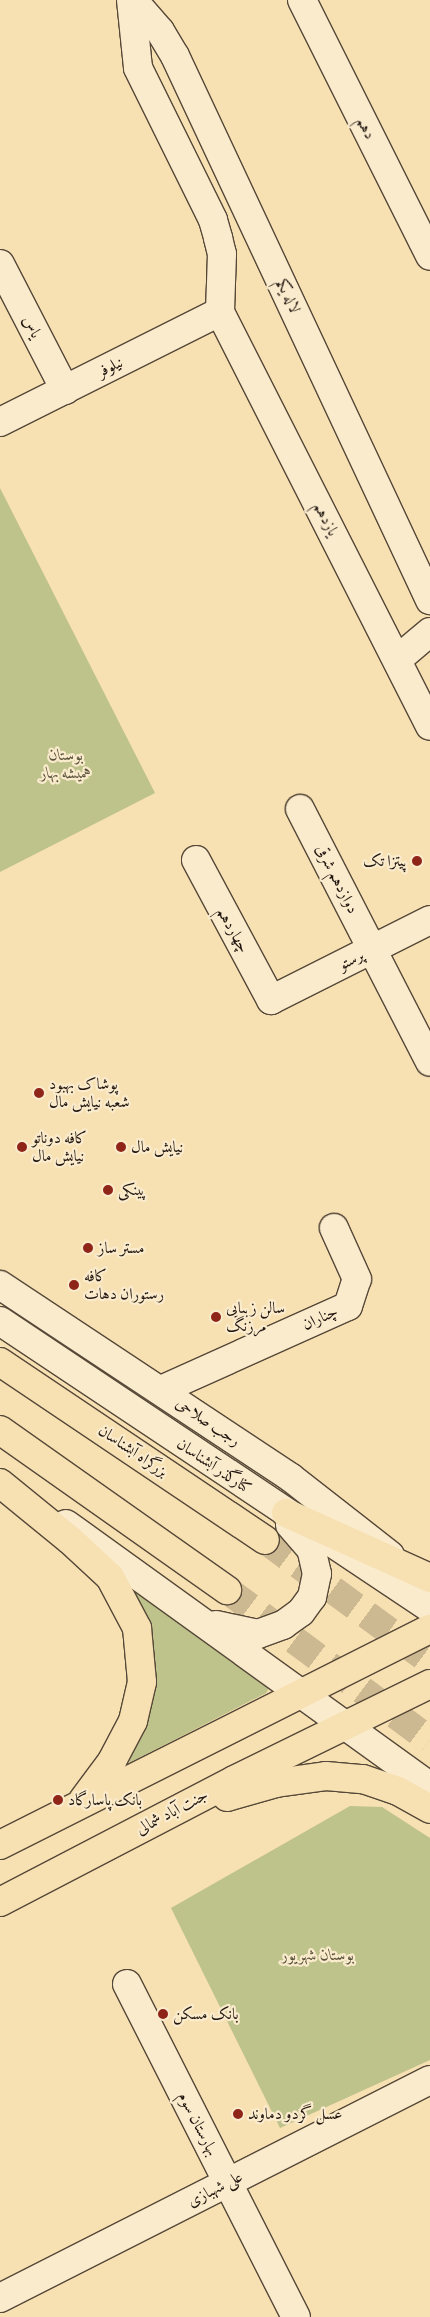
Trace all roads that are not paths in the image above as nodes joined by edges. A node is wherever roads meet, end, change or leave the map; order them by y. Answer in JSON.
{"nodes":[{"id":1,"x":132,"y":0,"type":"edge"},
{"id":2,"x":302,"y":0,"type":"edge"},
{"id":3,"x":430,"y":256,"type":"edge"},
{"id":4,"x":0,"y":264,"type":"edge"},
{"id":5,"x":220,"y":312,"type":"junction"},
{"id":6,"x":65,"y":390,"type":"junction"},
{"id":7,"x":0,"y":422,"type":"edge"},
{"id":8,"x":430,"y":600,"type":"edge"},
{"id":9,"x":430,"y":632,"type":"edge"},
{"id":10,"x":398,"y":659,"type":"junction"},
{"id":11,"x":430,"y":726,"type":"edge"},
{"id":12,"x":300,"y":809,"type":"dead end"},
{"id":13,"x":196,"y":860,"type":"dead end"},
{"id":14,"x":430,"y":920,"type":"edge"},
{"id":15,"x":373,"y":949,"type":"junction"},
{"id":16,"x":271,"y":1000,"type":"joint"},
{"id":17,"x":430,"y":1062,"type":"edge"},
{"id":18,"x":334,"y":1228,"type":"dead end"},
{"id":19,"x":0,"y":1285,"type":"edge"},
{"id":20,"x":0,"y":1321,"type":"edge"},
{"id":21,"x":0,"y":1362,"type":"edge"},
{"id":22,"x":161,"y":1390,"type":"junction"},
{"id":23,"x":0,"y":1430,"type":"edge"},
{"id":24,"x":0,"y":1477,"type":"edge"},
{"id":25,"x":0,"y":1483,"type":"edge"},
{"id":26,"x":276,"y":1507,"type":"junction"},
{"id":27,"x":265,"y":1540,"type":"tunnel mouth"},
{"id":28,"x":419,"y":1574,"type":"edge"},
{"id":29,"x":227,"y":1590,"type":"tunnel mouth"},
{"id":30,"x":430,"y":1608,"type":"edge"},
{"id":31,"x":202,"y":1621,"type":"junction"},
{"id":32,"x":430,"y":1629,"type":"edge"},
{"id":33,"x":430,"y":1684,"type":"edge"},
{"id":34,"x":300,"y":1692,"type":"junction"},
{"id":35,"x":346,"y":1725,"type":"junction"},
{"id":36,"x":430,"y":1787,"type":"edge"},
{"id":37,"x":80,"y":1804,"type":"junction"},
{"id":38,"x":430,"y":1809,"type":"edge"},
{"id":39,"x":152,"y":1822,"type":"junction"},
{"id":40,"x":0,"y":1845,"type":"edge"},
{"id":41,"x":0,"y":1902,"type":"edge"},
{"id":42,"x":127,"y":1984,"type":"dead end"},
{"id":43,"x":430,"y":2080,"type":"edge"},
{"id":44,"x":228,"y":2182,"type":"junction"},
{"id":45,"x":0,"y":2298,"type":"edge"},
{"id":46,"x":296,"y":2317,"type":"edge"}],
"edges":[{"from":1,"to":5,"type":"street","name":"لاله یکم"},
{"from":1,"to":8,"type":"street","name":"لاله یکم"},
{"from":2,"to":3,"type":"street","name":"دهم"},
{"from":4,"to":6,"type":"street","name":"یاس"},
{"from":5,"to":6,"type":"street","name":"نیلوفر"},
{"from":5,"to":10,"type":"street","name":"یازدهم"},
{"from":6,"to":7,"type":"street","name":"نیلوفر"},
{"from":9,"to":10,"type":"street"},
{"from":10,"to":11,"type":"street","name":"یازدهم"},
{"from":12,"to":15,"type":"street","name":"دوازدهم شرقی"},
{"from":13,"to":16,"type":"street","name":"چهاردهم"},
{"from":14,"to":15,"type":"street","name":"پرستو"},
{"from":15,"to":16,"type":"street","name":"پرستو"},
{"from":15,"to":17,"type":"street","name":"دوازدهم شرقی"},
{"from":18,"to":22,"type":"street","name":"چناران"},
{"from":19,"to":22,"type":"street","name":"رجب صلاحی"},
{"from":20,"to":26,"type":"street","name":"کنارگذر آبشناسان"},
{"from":21,"to":27,"type":"main road","name":"بزرگراه آبشناسان"},
{"from":22,"to":28,"type":"street","name":"رجب صلاحی"},
{"from":23,"to":29,"type":"main road"},
{"from":24,"to":31,"type":"street"},
{"from":25,"to":37,"type":"main road"},
{"from":26,"to":28,"type":"main road"},
{"from":26,"to":30,"type":"street","name":"کنارگذر آبشناسان"},
{"from":26,"to":31,"type":"street"},
{"from":31,"to":34,"type":"street"},
{"from":32,"to":34,"type":"main road"},
{"from":33,"to":35,"type":"main road","name":"جنت آباد شمالی"},
{"from":34,"to":35,"type":"street"},
{"from":34,"to":37,"type":"main road"},
{"from":35,"to":36,"type":"street"},
{"from":35,"to":39,"type":"main road","name":"جنت آباد شمالی"},
{"from":37,"to":40,"type":"main road"},
{"from":38,"to":39,"type":"main road"},
{"from":39,"to":41,"type":"main road","name":"جنت آباد شمالی"},
{"from":42,"to":44,"type":"street","name":"بهارستان سوم"},
{"from":43,"to":44,"type":"street","name":"علی شهبازی"},
{"from":44,"to":45,"type":"street","name":"علی شهبازی"},
{"from":44,"to":46,"type":"street","name":"بهارستان سوم"}]}
